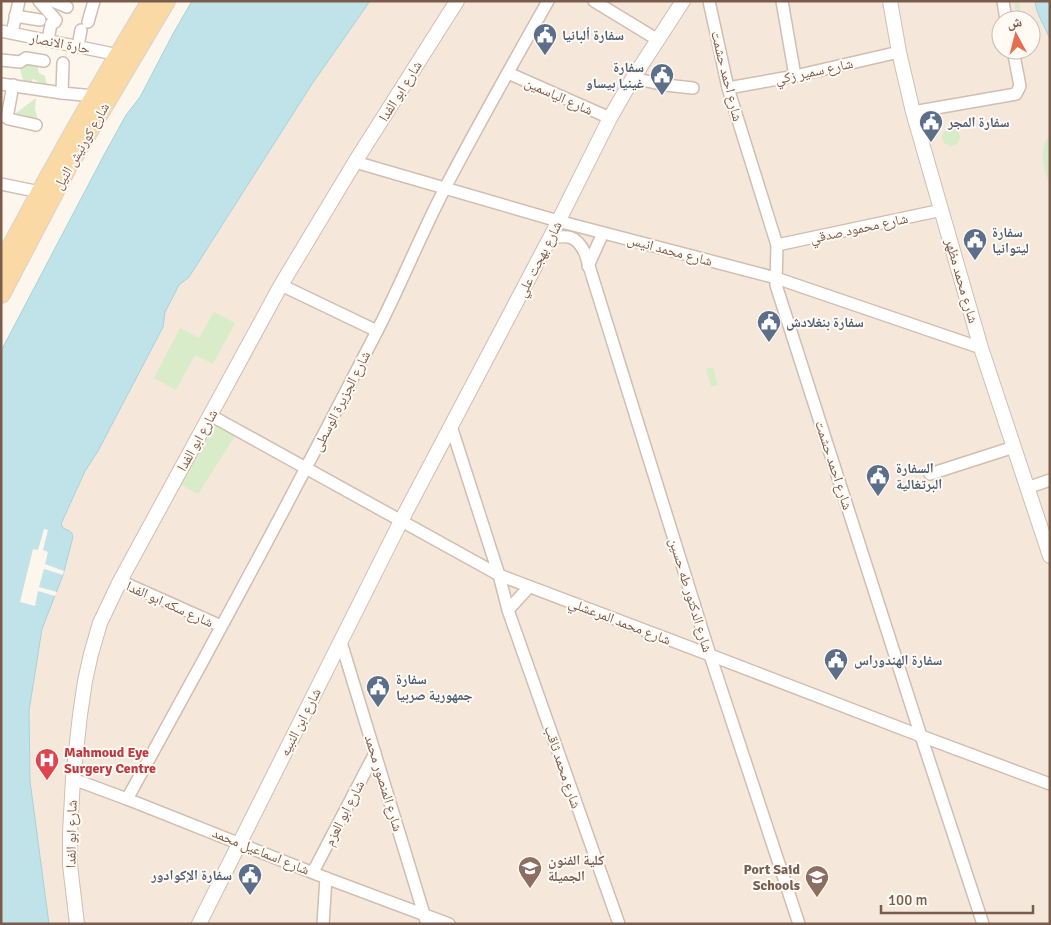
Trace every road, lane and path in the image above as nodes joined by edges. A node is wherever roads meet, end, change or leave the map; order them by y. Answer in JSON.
{"nodes":[{"id":1,"x":19,"y":1,"type":"edge"},
{"id":2,"x":39,"y":1,"type":"edge"},
{"id":3,"x":52,"y":1,"type":"edge"},
{"id":4,"x":94,"y":1,"type":"edge"},
{"id":5,"x":150,"y":1,"type":"edge"},
{"id":6,"x":166,"y":1,"type":"edge"},
{"id":7,"x":457,"y":1,"type":"edge"},
{"id":8,"x":548,"y":1,"type":"edge"},
{"id":9,"x":594,"y":1,"type":"edge"},
{"id":10,"x":683,"y":1,"type":"edge"},
{"id":11,"x":709,"y":1,"type":"edge"},
{"id":12,"x":782,"y":1,"type":"edge"},
{"id":13,"x":890,"y":1,"type":"edge"},
{"id":14,"x":67,"y":7,"type":"dead end"},
{"id":15,"x":15,"y":16,"type":"junction"},
{"id":16,"x":40,"y":20,"type":"dead end"},
{"id":17,"x":6,"y":32,"type":"edge"},
{"id":18,"x":48,"y":40,"type":"junction"},
{"id":19,"x":658,"y":40,"type":"junction"},
{"id":20,"x":78,"y":46,"type":"junction"},
{"id":21,"x":899,"y":52,"type":"junction"},
{"id":22,"x":118,"y":54,"type":"junction"},
{"id":23,"x":1,"y":60,"type":"edge"},
{"id":24,"x":1015,"y":60,"type":"edge"},
{"id":25,"x":44,"y":61,"type":"dead end"},
{"id":26,"x":63,"y":63,"type":"dead end"},
{"id":27,"x":508,"y":73,"type":"junction"},
{"id":28,"x":795,"y":76,"type":"junction"},
{"id":29,"x":633,"y":78,"type":"junction"},
{"id":30,"x":1,"y":84,"type":"edge"},
{"id":31,"x":13,"y":85,"type":"junction"},
{"id":32,"x":693,"y":88,"type":"dead end"},
{"id":33,"x":728,"y":88,"type":"junction"},
{"id":34,"x":62,"y":93,"type":"junction"},
{"id":35,"x":94,"y":96,"type":"junction"},
{"id":36,"x":913,"y":112,"type":"junction"},
{"id":37,"x":610,"y":118,"type":"junction"},
{"id":38,"x":36,"y":125,"type":"dead end"},
{"id":39,"x":355,"y":162,"type":"junction"},
{"id":40,"x":1,"y":184,"type":"edge"},
{"id":41,"x":445,"y":189,"type":"junction"},
{"id":42,"x":40,"y":192,"type":"junction"},
{"id":43,"x":942,"y":210,"type":"junction"},
{"id":44,"x":558,"y":222,"type":"junction"},
{"id":45,"x":603,"y":233,"type":"junction"},
{"id":46,"x":550,"y":238,"type":"junction"},
{"id":47,"x":777,"y":245,"type":"junction"},
{"id":48,"x":2,"y":265,"type":"edge"},
{"id":49,"x":588,"y":266,"type":"junction"},
{"id":50,"x":776,"y":278,"type":"junction"},
{"id":51,"x":281,"y":285,"type":"junction"},
{"id":52,"x":1,"y":294,"type":"edge"},
{"id":53,"x":376,"y":332,"type":"junction"},
{"id":54,"x":981,"y":348,"type":"junction"},
{"id":55,"x":210,"y":415,"type":"junction"},
{"id":56,"x":451,"y":426,"type":"junction"},
{"id":57,"x":1014,"y":447,"type":"junction"},
{"id":58,"x":306,"y":468,"type":"junction"},
{"id":59,"x":930,"y":474,"type":"dead end"},
{"id":60,"x":1050,"y":480,"type":"edge"},
{"id":61,"x":1027,"y":488,"type":"junction"},
{"id":62,"x":401,"y":521,"type":"junction"},
{"id":63,"x":1050,"y":556,"type":"edge"},
{"id":64,"x":499,"y":575,"type":"junction"},
{"id":65,"x":120,"y":581,"type":"junction"},
{"id":66,"x":530,"y":587,"type":"junction"},
{"id":67,"x":508,"y":610,"type":"junction"},
{"id":68,"x":221,"y":626,"type":"junction"},
{"id":69,"x":341,"y":642,"type":"junction"},
{"id":70,"x":710,"y":655,"type":"junction"},
{"id":71,"x":921,"y":736,"type":"junction"},
{"id":72,"x":375,"y":753,"type":"junction"},
{"id":73,"x":72,"y":779,"type":"junction"},
{"id":74,"x":1050,"y":784,"type":"edge"},
{"id":75,"x":127,"y":799,"type":"junction"},
{"id":76,"x":239,"y":842,"type":"junction"},
{"id":77,"x":313,"y":872,"type":"junction"},
{"id":78,"x":326,"y":878,"type":"junction"},
{"id":79,"x":426,"y":919,"type":"edge"},
{"id":80,"x":77,"y":924,"type":"edge"},
{"id":81,"x":199,"y":924,"type":"edge"},
{"id":82,"x":323,"y":924,"type":"edge"},
{"id":83,"x":449,"y":924,"type":"edge"},
{"id":84,"x":619,"y":924,"type":"edge"},
{"id":85,"x":799,"y":924,"type":"edge"},
{"id":86,"x":983,"y":924,"type":"edge"}],
"edges":[{"from":1,"to":15,"type":"street"},
{"from":2,"to":18,"type":"street"},
{"from":3,"to":14,"type":"street"},
{"from":4,"to":20,"type":"street"},
{"from":5,"to":22,"type":"main road","name":"شارع كورنيش النيل"},
{"from":6,"to":52,"type":"main road","name":"شارع كورنيش النيل"},
{"from":7,"to":39,"type":"street","name":"شارع ابو الفدا"},
{"from":8,"to":27,"type":"street","name":"شارع الجزيرة الوسطى"},
{"from":9,"to":19,"type":"street"},
{"from":10,"to":19,"type":"street","name":"شارع بهجت علي"},
{"from":11,"to":33,"type":"street","name":"شارع احمد حشمت"},
{"from":12,"to":28,"type":"street"},
{"from":13,"to":21,"type":"street","name":"شارع محمد مظهر"},
{"from":15,"to":16,"type":"street"},
{"from":15,"to":17,"type":"street"},
{"from":17,"to":18,"type":"street","name":"حارة الانصار"},
{"from":18,"to":20,"type":"street","name":"حارة الانصار"},
{"from":19,"to":29,"type":"street","name":"شارع بهجت علي"},
{"from":20,"to":22,"type":"street","name":"حارة الانصار"},
{"from":21,"to":28,"type":"street","name":"شارع سمير زكي"},
{"from":21,"to":36,"type":"street","name":"شارع محمد مظهر"},
{"from":22,"to":35,"type":"main road","name":"شارع كورنيش النيل"},
{"from":23,"to":25,"type":"street"},
{"from":24,"to":36,"type":"street"},
{"from":26,"to":34,"type":"street"},
{"from":27,"to":37,"type":"street","name":"شارع الياسمين"},
{"from":27,"to":41,"type":"street","name":"شارع الجزيرة الوسطى"},
{"from":28,"to":33,"type":"street","name":"شارع سمير زكي"},
{"from":29,"to":32,"type":"street"},
{"from":29,"to":37,"type":"street","name":"شارع بهجت علي"},
{"from":30,"to":31,"type":"street"},
{"from":31,"to":34,"type":"street"},
{"from":31,"to":38,"type":"street"},
{"from":33,"to":47,"type":"street","name":"شارع احمد حشمت"},
{"from":34,"to":35,"type":"street"},
{"from":35,"to":42,"type":"main road","name":"شارع كورنيش النيل"},
{"from":36,"to":43,"type":"street","name":"شارع محمد مظهر"},
{"from":37,"to":44,"type":"street","name":"شارع بهجت علي"},
{"from":39,"to":41,"type":"street","name":"شارع محمد انيس"},
{"from":39,"to":51,"type":"street","name":"شارع ابو الفدا"},
{"from":40,"to":42,"type":"street"},
{"from":41,"to":44,"type":"street","name":"شارع محمد انيس"},
{"from":41,"to":53,"type":"street","name":"شارع الجزيرة الوسطى"},
{"from":42,"to":48,"type":"main road","name":"شارع كورنيش النيل"},
{"from":43,"to":47,"type":"street","name":"شارع محمود صدقي"},
{"from":43,"to":54,"type":"street","name":"شارع محمد مظهر"},
{"from":44,"to":45,"type":"street","name":"شارع محمد انيس"},
{"from":44,"to":46,"type":"street","name":"شارع بهجت علي"},
{"from":45,"to":49,"type":"street"},
{"from":45,"to":50,"type":"street","name":"شارع محمد انيس"},
{"from":46,"to":49,"type":"street","name":"شارع الدكتور طه حسين"},
{"from":46,"to":56,"type":"street","name":"شارع بهجت علي"},
{"from":47,"to":50,"type":"street","name":"شارع احمد حشمت"},
{"from":49,"to":70,"type":"street","name":"شارع الدكتور طه حسين"},
{"from":50,"to":54,"type":"street","name":"شارع محمد انيس"},
{"from":50,"to":71,"type":"street","name":"شارع احمد حشمت"},
{"from":51,"to":53,"type":"street"},
{"from":51,"to":55,"type":"street","name":"شارع ابو الفدا"},
{"from":53,"to":58,"type":"street","name":"شارع الجزيرة الوسطى"},
{"from":54,"to":57,"type":"street","name":"شارع محمد مظهر"},
{"from":55,"to":58,"type":"street","name":"شارع محمد المرعشلي"},
{"from":55,"to":65,"type":"street","name":"شارع ابو الفدا"},
{"from":56,"to":62,"type":"street","name":"شارع بهجت علي"},
{"from":56,"to":64,"type":"street","name":"شارع محمد ثاقب"},
{"from":57,"to":59,"type":"street"},
{"from":57,"to":61,"type":"street","name":"شارع محمد مظهر"},
{"from":58,"to":62,"type":"street","name":"شارع محمد المرعشلي"},
{"from":58,"to":68,"type":"street","name":"شارع الجزيرة الوسطى"},
{"from":60,"to":61,"type":"street"},
{"from":61,"to":63,"type":"street","name":"شارع محمد مظهر"},
{"from":62,"to":64,"type":"street","name":"شارع محمد المرعشلي"},
{"from":62,"to":69,"type":"street","name":"شارع ابن النبيه"},
{"from":64,"to":66,"type":"street","name":"شارع محمد المرعشلي"},
{"from":64,"to":67,"type":"street","name":"شارع محمد ثاقب"},
{"from":65,"to":68,"type":"street","name":"شارع سكه ابو الفدا"},
{"from":65,"to":73,"type":"street","name":"شارع ابو الفدا"},
{"from":66,"to":67,"type":"street"},
{"from":66,"to":70,"type":"street","name":"شارع محمد المرعشلي"},
{"from":67,"to":84,"type":"street","name":"شارع محمد ثاقب"},
{"from":68,"to":75,"type":"street","name":"شارع الجزيرة الوسطى"},
{"from":69,"to":72,"type":"street","name":"شارع المنصور محمد"},
{"from":69,"to":76,"type":"street","name":"شارع ابن النبيه"},
{"from":70,"to":71,"type":"street","name":"شارع محمد المرعشلي"},
{"from":70,"to":85,"type":"street","name":"شارع الدكتور طه حسين"},
{"from":71,"to":74,"type":"street","name":"شارع محمد المرعشلي"},
{"from":71,"to":86,"type":"street","name":"شارع احمد حشمت"},
{"from":72,"to":77,"type":"street","name":"شارع ابو العزم"},
{"from":72,"to":79,"type":"street","name":"شارع المنصور محمد"},
{"from":73,"to":75,"type":"street","name":"شارع اسماعيل محمد"},
{"from":73,"to":80,"type":"street","name":"شارع ابو الفدا"},
{"from":75,"to":76,"type":"street","name":"شارع اسماعيل محمد"},
{"from":76,"to":77,"type":"street","name":"شارع اسماعيل محمد"},
{"from":76,"to":81,"type":"street","name":"شارع ابن النبيه"},
{"from":77,"to":78,"type":"street","name":"شارع اسماعيل محمد"},
{"from":78,"to":79,"type":"street","name":"شارع اسماعيل محمد"},
{"from":78,"to":82,"type":"street"},
{"from":79,"to":83,"type":"street","name":"شارع اسماعيل محمد"}]}
